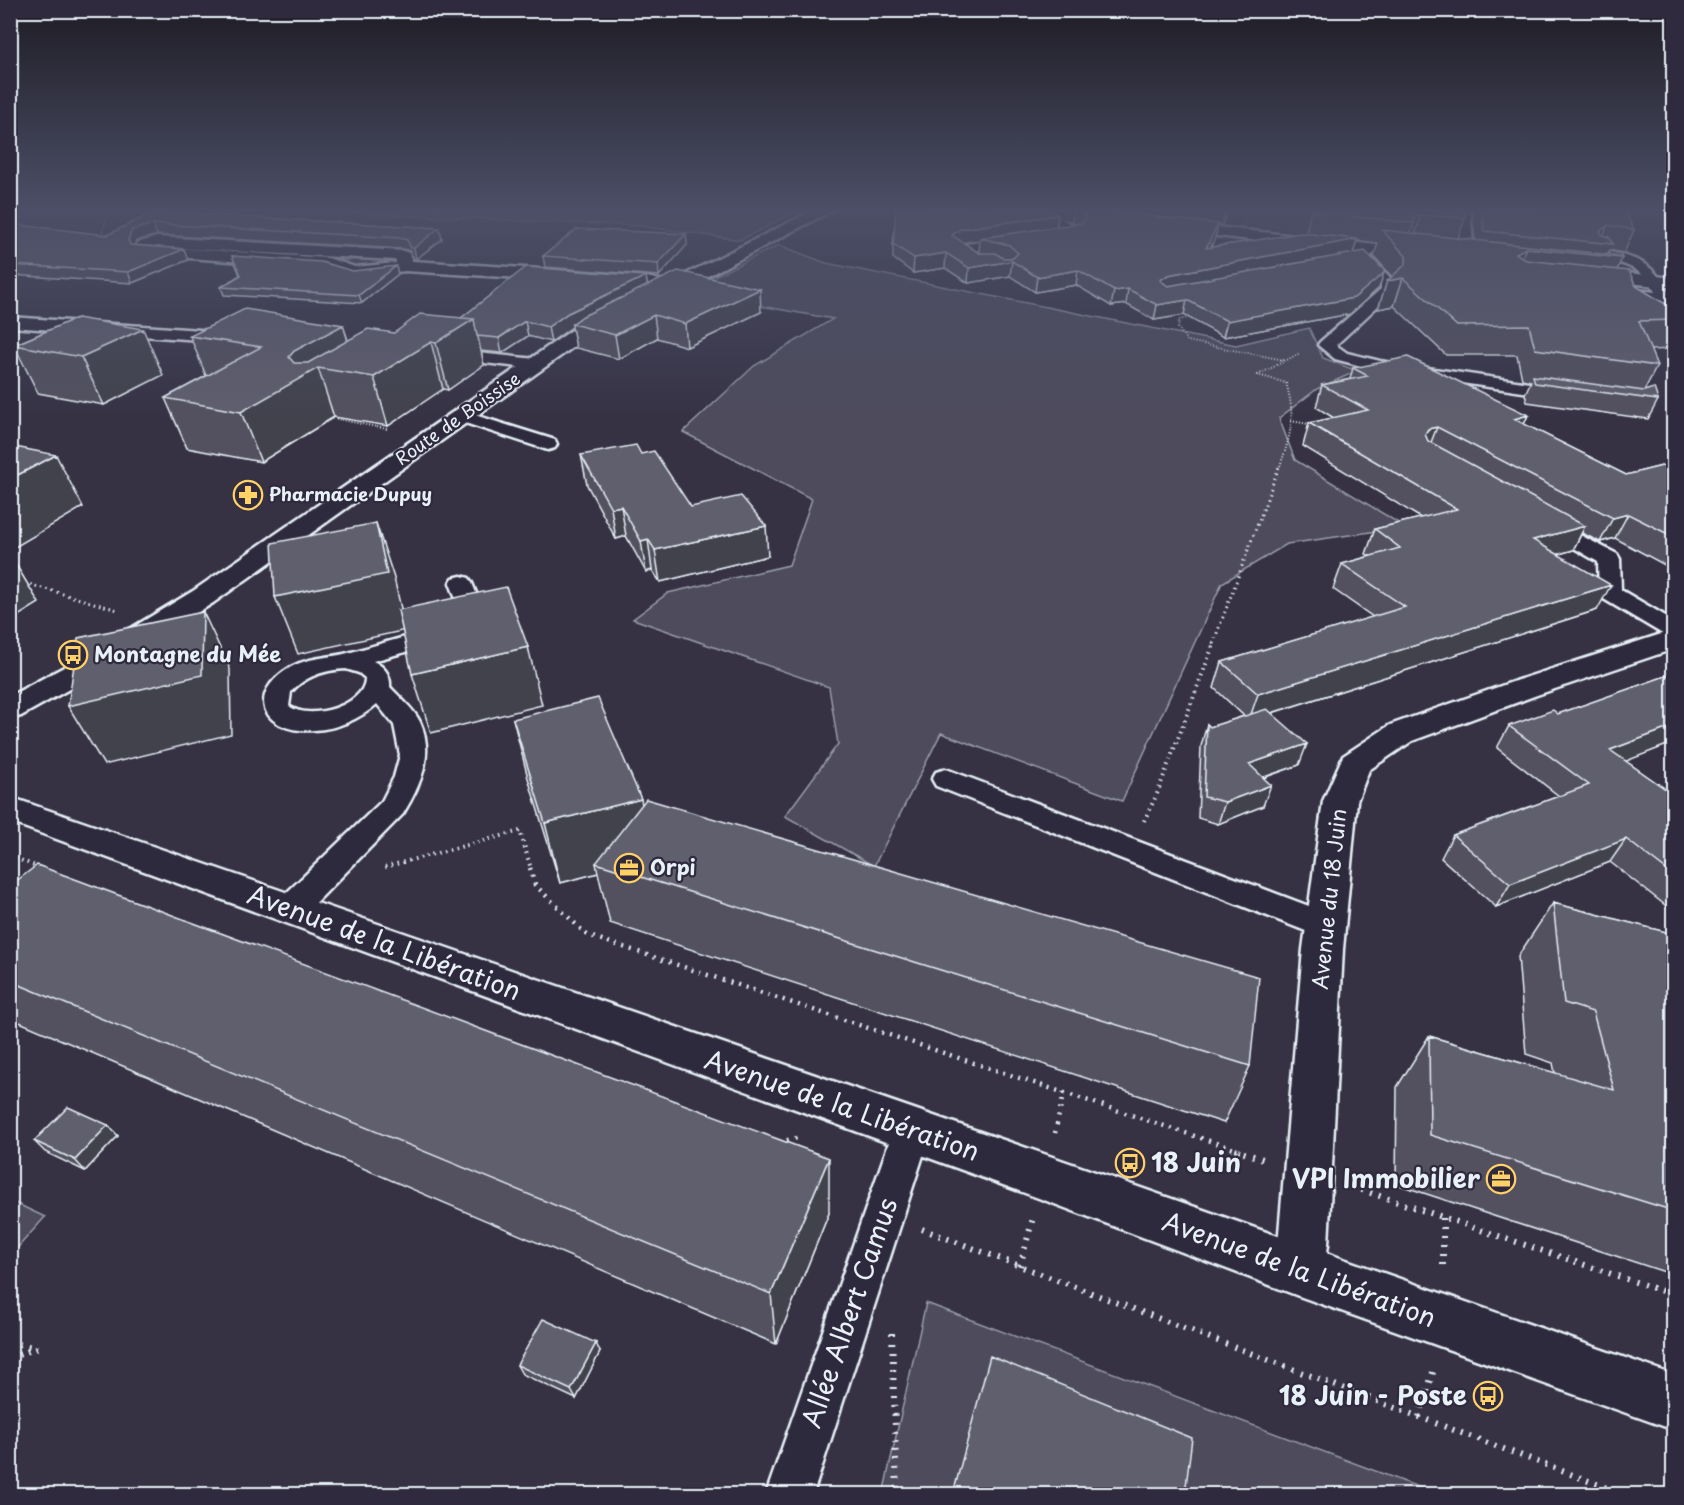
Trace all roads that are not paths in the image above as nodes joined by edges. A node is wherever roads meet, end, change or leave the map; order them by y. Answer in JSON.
{"nodes":[{"id":1,"x":624,"y":279,"type":"edge"},
{"id":2,"x":689,"y":279,"type":"edge"},
{"id":3,"x":1385,"y":279,"type":"edge"},
{"id":4,"x":1632,"y":279,"type":"edge"},
{"id":5,"x":1665,"y":283,"type":"edge"},
{"id":6,"x":672,"y":288,"type":"junction"},
{"id":7,"x":1607,"y":291,"type":"edge"},
{"id":8,"x":10,"y":322,"type":"edge"},
{"id":9,"x":244,"y":338,"type":"edge"},
{"id":10,"x":431,"y":353,"type":"edge"},
{"id":11,"x":536,"y":364,"type":"junction"},
{"id":12,"x":1577,"y":394,"type":"edge"},
{"id":13,"x":462,"y":416,"type":"junction"},
{"id":14,"x":548,"y":444,"type":"dead end"},
{"id":15,"x":1528,"y":514,"type":"edge"},
{"id":16,"x":461,"y":583,"type":"dead end"},
{"id":17,"x":1674,"y":631,"type":"edge"},
{"id":18,"x":1674,"y":639,"type":"edge"},
{"id":19,"x":348,"y":661,"type":"junction"},
{"id":20,"x":377,"y":688,"type":"junction"},
{"id":21,"x":10,"y":709,"type":"edge"},
{"id":22,"x":946,"y":779,"type":"dead end"},
{"id":23,"x":10,"y":809,"type":"edge"},
{"id":24,"x":290,"y":909,"type":"junction"},
{"id":25,"x":1327,"y":926,"type":"junction"},
{"id":26,"x":912,"y":1131,"type":"junction"},
{"id":27,"x":1299,"y":1271,"type":"junction"},
{"id":28,"x":1674,"y":1403,"type":"edge"},
{"id":29,"x":789,"y":1494,"type":"edge"}],
"edges":[{"from":1,"to":6,"type":"street"},
{"from":2,"to":6,"type":"street","name":"Route de Boissise"},
{"from":3,"to":12,"type":"lane"},
{"from":4,"to":5,"type":"street"},
{"from":5,"to":7,"type":"lane"},
{"from":6,"to":11,"type":"street","name":"Route de Boissise"},
{"from":8,"to":9,"type":"lane"},
{"from":10,"to":11,"type":"lane"},
{"from":11,"to":13,"type":"street","name":"Route de Boissise"},
{"from":13,"to":14,"type":"lane"},
{"from":13,"to":21,"type":"street","name":"Route de Boissise"},
{"from":15,"to":17,"type":"lane"},
{"from":16,"to":19,"type":"lane"},
{"from":18,"to":25,"type":"street","name":"Avenue du 18 Juin"},
{"from":19,"to":20,"type":"lane"},
{"from":19,"to":20,"type":"lane"},
{"from":20,"to":24,"type":"lane"},
{"from":22,"to":25,"type":"lane"},
{"from":23,"to":24,"type":"street","name":"Avenue de la Libération"},
{"from":24,"to":26,"type":"street","name":"Avenue de la Libération"},
{"from":25,"to":27,"type":"street","name":"Avenue du 18 Juin"},
{"from":26,"to":27,"type":"street","name":"Avenue de la Libération"},
{"from":26,"to":29,"type":"lane","name":"Allée Albert Camus"},
{"from":27,"to":28,"type":"street","name":"Avenue de la Libération"}]}
